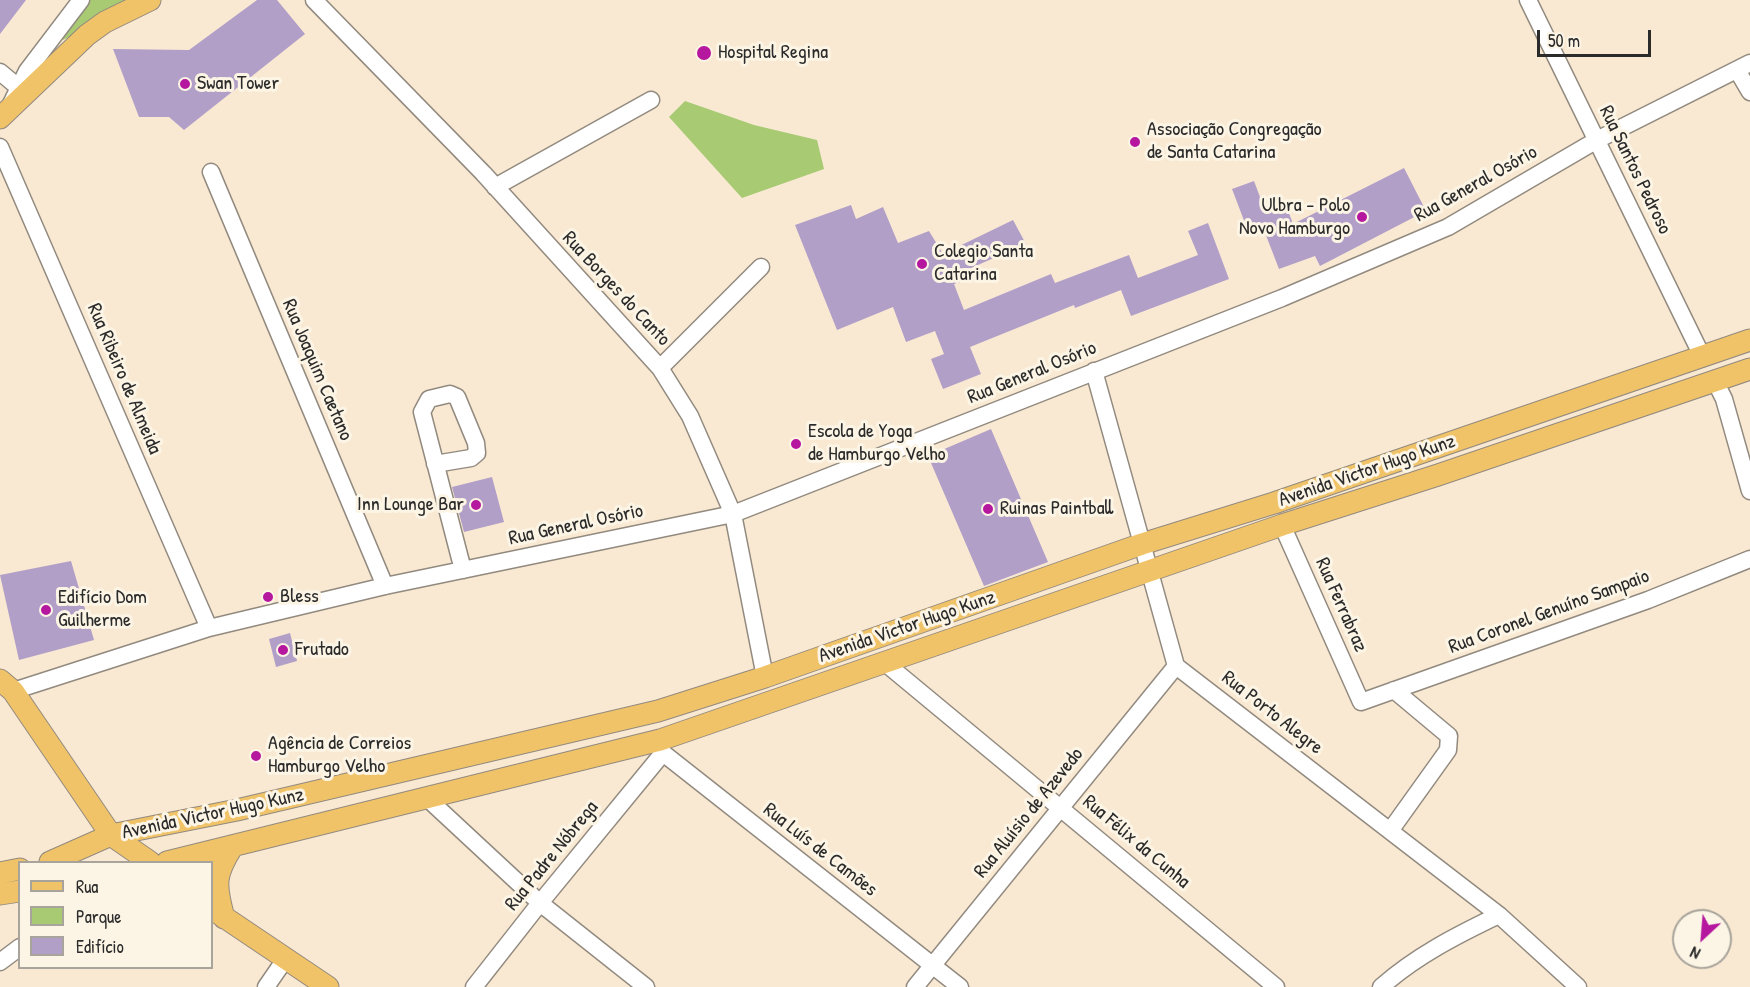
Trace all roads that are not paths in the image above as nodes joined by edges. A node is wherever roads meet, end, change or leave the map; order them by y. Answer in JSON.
{"nodes":[{"id":1,"x":81,"y":0,"type":"edge"},
{"id":2,"x":150,"y":0,"type":"edge"},
{"id":3,"x":314,"y":0,"type":"edge"},
{"id":4,"x":1528,"y":0,"type":"edge"},
{"id":5,"x":1744,"y":67,"type":"edge"},
{"id":6,"x":0,"y":72,"type":"edge"},
{"id":7,"x":18,"y":87,"type":"junction"},
{"id":8,"x":1750,"y":92,"type":"edge"},
{"id":9,"x":651,"y":100,"type":"dead end"},
{"id":10,"x":3,"y":114,"type":"edge"},
{"id":11,"x":1597,"y":140,"type":"junction"},
{"id":12,"x":0,"y":147,"type":"edge"},
{"id":13,"x":211,"y":172,"type":"dead end"},
{"id":14,"x":495,"y":187,"type":"junction"},
{"id":15,"x":761,"y":267,"type":"dead end"},
{"id":16,"x":1750,"y":340,"type":"edge"},
{"id":17,"x":1703,"y":358,"type":"junction"},
{"id":18,"x":660,"y":368,"type":"junction"},
{"id":19,"x":1750,"y":369,"type":"edge"},
{"id":20,"x":1094,"y":371,"type":"junction"},
{"id":21,"x":1715,"y":381,"type":"junction"},
{"id":22,"x":435,"y":464,"type":"dead end"},
{"id":23,"x":1750,"y":491,"type":"edge"},
{"id":24,"x":733,"y":514,"type":"junction"},
{"id":25,"x":1282,"y":525,"type":"junction"},
{"id":26,"x":1142,"y":544,"type":"junction"},
{"id":27,"x":1750,"y":559,"type":"edge"},
{"id":28,"x":463,"y":570,"type":"junction"},
{"id":29,"x":1150,"y":572,"type":"junction"},
{"id":30,"x":385,"y":586,"type":"junction"},
{"id":31,"x":209,"y":628,"type":"junction"},
{"id":32,"x":884,"y":662,"type":"junction"},
{"id":33,"x":1176,"y":666,"type":"junction"},
{"id":34,"x":765,"y":676,"type":"junction"},
{"id":35,"x":6,"y":686,"type":"edge"},
{"id":36,"x":1394,"y":690,"type":"junction"},
{"id":37,"x":1361,"y":702,"type":"joint"},
{"id":38,"x":662,"y":747,"type":"junction"},
{"id":39,"x":428,"y":799,"type":"junction"},
{"id":40,"x":1060,"y":806,"type":"junction"},
{"id":41,"x":1390,"y":831,"type":"junction"},
{"id":42,"x":111,"y":835,"type":"junction"},
{"id":43,"x":233,"y":846,"type":"junction"},
{"id":44,"x":52,"y":861,"type":"edge"},
{"id":45,"x":149,"y":861,"type":"edge"},
{"id":46,"x":171,"y":861,"type":"edge"},
{"id":47,"x":18,"y":869,"type":"edge"},
{"id":48,"x":0,"y":873,"type":"edge"},
{"id":49,"x":18,"y":891,"type":"edge"},
{"id":50,"x":0,"y":894,"type":"edge"},
{"id":51,"x":540,"y":903,"type":"junction"},
{"id":52,"x":218,"y":913,"type":"edge"},
{"id":53,"x":1499,"y":915,"type":"junction"},
{"id":54,"x":18,"y":948,"type":"edge"},
{"id":55,"x":286,"y":958,"type":"junction"},
{"id":56,"x":0,"y":962,"type":"edge"},
{"id":57,"x":933,"y":965,"type":"junction"},
{"id":58,"x":266,"y":987,"type":"edge"},
{"id":59,"x":328,"y":987,"type":"edge"},
{"id":60,"x":474,"y":987,"type":"edge"},
{"id":61,"x":646,"y":987,"type":"edge"},
{"id":62,"x":915,"y":987,"type":"edge"},
{"id":63,"x":960,"y":987,"type":"edge"},
{"id":64,"x":1276,"y":987,"type":"edge"},
{"id":65,"x":1381,"y":987,"type":"edge"},
{"id":66,"x":1578,"y":987,"type":"edge"}],
"edges":[{"from":1,"to":7,"type":"street"},
{"from":2,"to":10,"type":"main road"},
{"from":3,"to":14,"type":"street","name":"Rua Borges do Canto"},
{"from":4,"to":11,"type":"street","name":"Rua Santos Pedroso"},
{"from":5,"to":8,"type":"street"},
{"from":5,"to":11,"type":"street","name":"Rua General Osório"},
{"from":6,"to":7,"type":"street"},
{"from":7,"to":10,"type":"street"},
{"from":9,"to":14,"type":"street"},
{"from":11,"to":17,"type":"street","name":"Rua Santos Pedroso"},
{"from":11,"to":20,"type":"street","name":"Rua General Osório"},
{"from":12,"to":31,"type":"street","name":"Rua Ribeiro de Almeida"},
{"from":13,"to":30,"type":"street","name":"Rua Joaquim Caetano"},
{"from":14,"to":18,"type":"street","name":"Rua Borges do Canto"},
{"from":15,"to":18,"type":"street"},
{"from":16,"to":17,"type":"main road","name":"Avenida Victor Hugo Kunz"},
{"from":17,"to":26,"type":"main road","name":"Avenida Victor Hugo Kunz"},
{"from":18,"to":24,"type":"street","name":"Rua Borges do Canto"},
{"from":19,"to":21,"type":"main road","name":"Avenida Victor Hugo Kunz"},
{"from":20,"to":24,"type":"street","name":"Rua General Osório"},
{"from":20,"to":26,"type":"street"},
{"from":21,"to":23,"type":"street"},
{"from":21,"to":25,"type":"main road","name":"Avenida Victor Hugo Kunz"},
{"from":22,"to":28,"type":"street"},
{"from":24,"to":28,"type":"street","name":"Rua General Osório"},
{"from":24,"to":34,"type":"street","name":"Rua Borges do Canto"},
{"from":25,"to":29,"type":"main road","name":"Avenida Victor Hugo Kunz"},
{"from":25,"to":37,"type":"street","name":"Rua Ferrabraz"},
{"from":26,"to":29,"type":"street"},
{"from":26,"to":34,"type":"main road","name":"Avenida Victor Hugo Kunz"},
{"from":27,"to":36,"type":"street","name":"Rua Coronel Genuíno Sampaio"},
{"from":28,"to":30,"type":"street","name":"Rua General Osório"},
{"from":29,"to":32,"type":"main road","name":"Avenida Victor Hugo Kunz"},
{"from":29,"to":33,"type":"street"},
{"from":30,"to":31,"type":"street","name":"Rua General Osório"},
{"from":31,"to":35,"type":"street","name":"Rua General Osório"},
{"from":32,"to":38,"type":"main road","name":"Avenida Victor Hugo Kunz"},
{"from":32,"to":40,"type":"street","name":"Rua Félix da Cunha"},
{"from":33,"to":40,"type":"street","name":"Rua Aluísio de Azevedo"},
{"from":33,"to":41,"type":"street","name":"Rua Porto Alegre"},
{"from":34,"to":42,"type":"main road","name":"Avenida Victor Hugo Kunz"},
{"from":35,"to":42,"type":"main road"},
{"from":36,"to":37,"type":"street","name":"Rua Coronel Genuíno Sampaio"},
{"from":36,"to":41,"type":"street"},
{"from":38,"to":39,"type":"main road","name":"Avenida Victor Hugo Kunz"},
{"from":38,"to":51,"type":"street","name":"Rua Padre Nóbrega"},
{"from":38,"to":57,"type":"street","name":"Rua Luís de Camões"},
{"from":39,"to":43,"type":"main road","name":"Avenida Victor Hugo Kunz"},
{"from":39,"to":51,"type":"street"},
{"from":40,"to":57,"type":"street","name":"Rua Aluísio de Azevedo"},
{"from":40,"to":64,"type":"street","name":"Rua Félix da Cunha"},
{"from":41,"to":53,"type":"street","name":"Rua Porto Alegre"},
{"from":42,"to":44,"type":"main road","name":"Avenida Victor Hugo Kunz"},
{"from":42,"to":45,"type":"main road"},
{"from":43,"to":46,"type":"main road","name":"Avenida Victor Hugo Kunz"},
{"from":43,"to":52,"type":"main road"},
{"from":47,"to":48,"type":"main road"},
{"from":49,"to":50,"type":"main road"},
{"from":51,"to":60,"type":"street","name":"Rua Padre Nóbrega"},
{"from":51,"to":61,"type":"street"},
{"from":52,"to":55,"type":"main road"},
{"from":53,"to":65,"type":"street"},
{"from":53,"to":66,"type":"street","name":"Rua Porto Alegre"},
{"from":54,"to":56,"type":"street"},
{"from":55,"to":58,"type":"street"},
{"from":55,"to":59,"type":"main road"},
{"from":57,"to":62,"type":"street","name":"Rua Aluísio de Azevedo"},
{"from":57,"to":63,"type":"street","name":"Rua Luís de Camões"}]}
